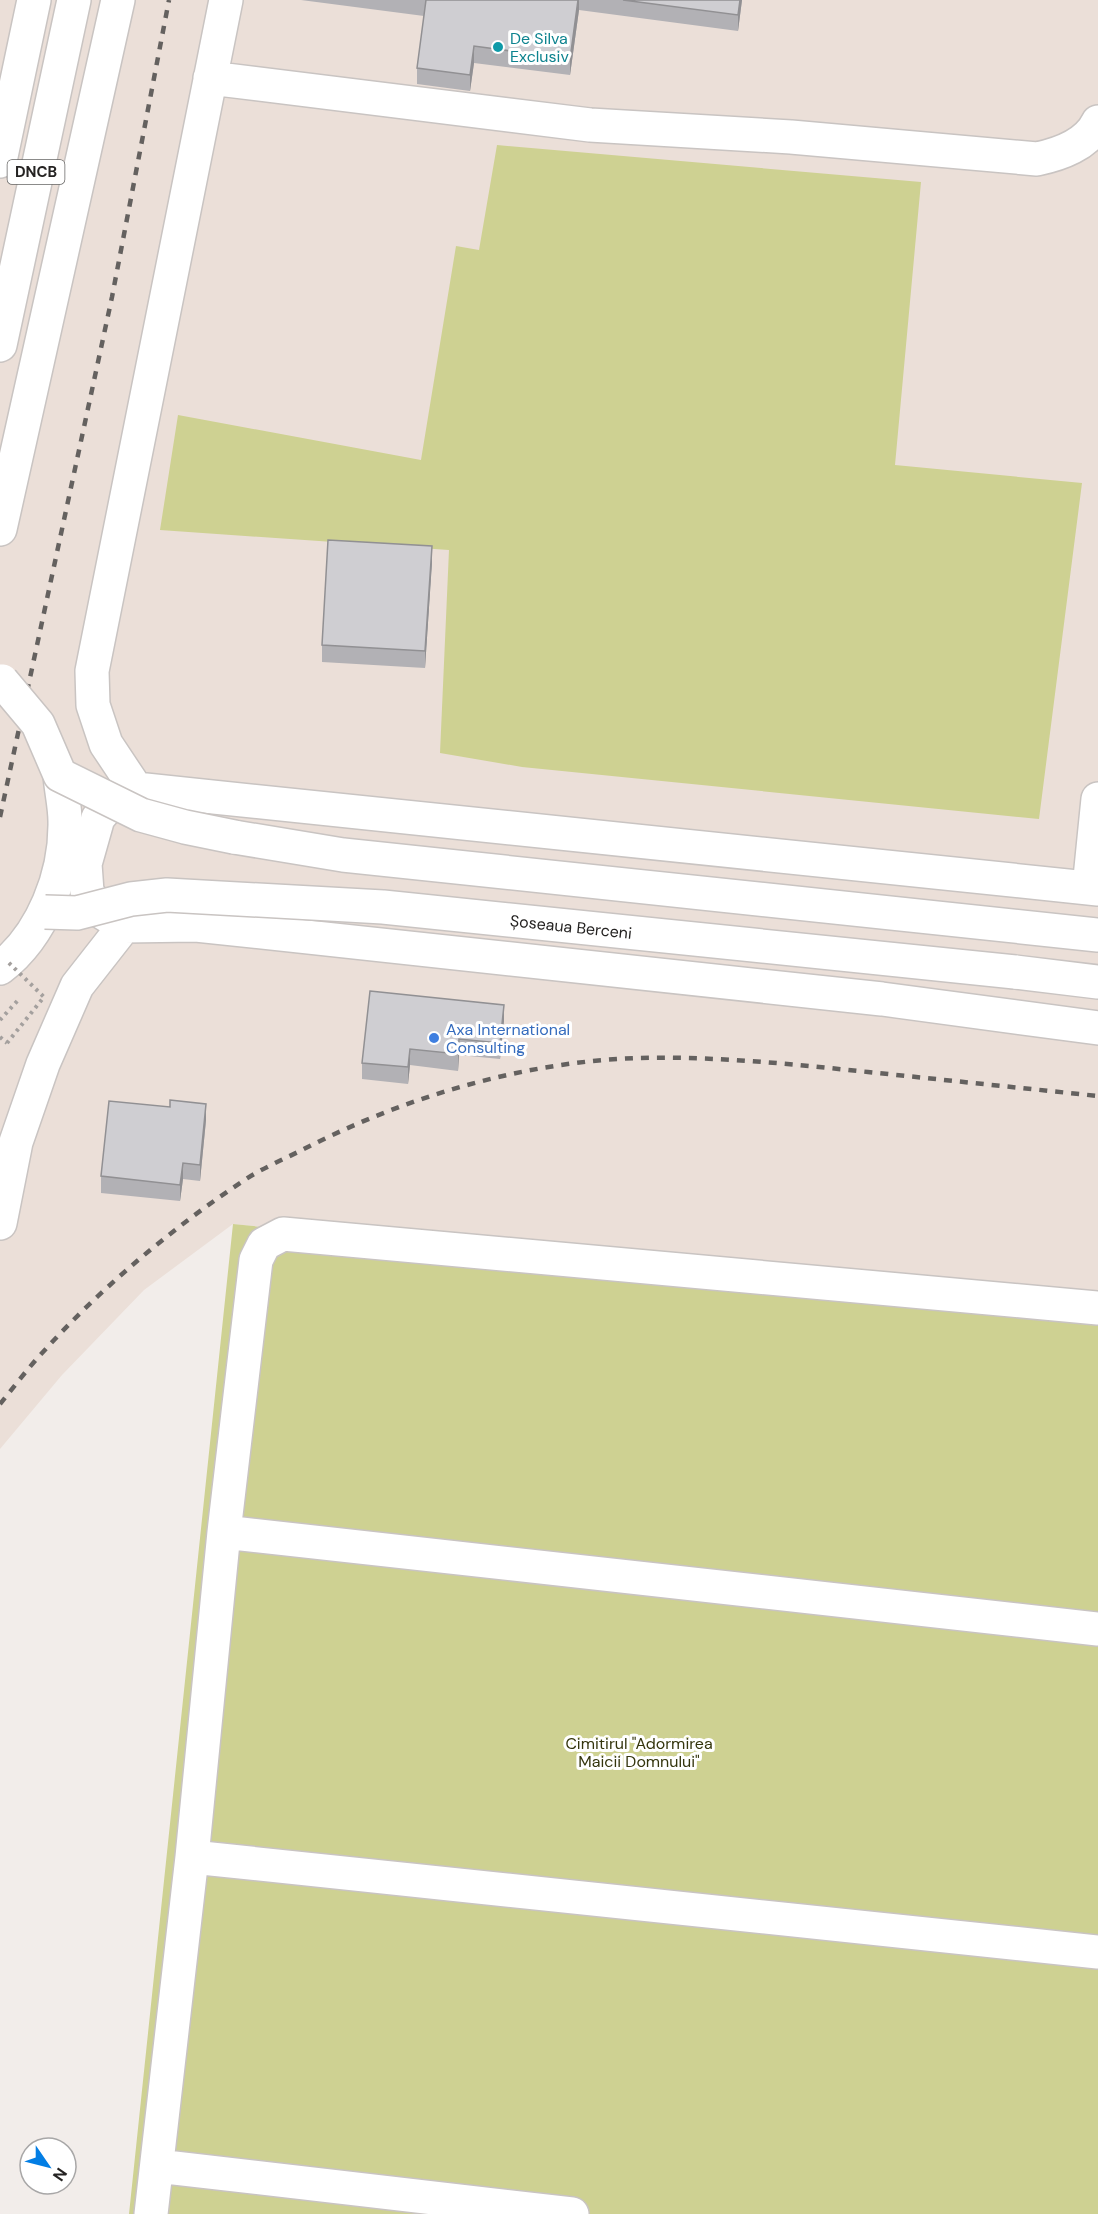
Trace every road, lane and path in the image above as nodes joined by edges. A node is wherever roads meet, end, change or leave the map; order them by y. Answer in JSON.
{"nodes":[{"id":1,"x":34,"y":0,"type":"edge"},
{"id":2,"x":74,"y":0,"type":"edge"},
{"id":3,"x":118,"y":0,"type":"edge"},
{"id":4,"x":226,"y":0,"type":"edge"},
{"id":5,"x":210,"y":78,"type":"junction"},
{"id":6,"x":1098,"y":122,"type":"edge"},
{"id":7,"x":0,"y":161,"type":"edge"},
{"id":8,"x":0,"y":345,"type":"edge"},
{"id":9,"x":0,"y":529,"type":"edge"},
{"id":10,"x":1,"y":678,"type":"edge"},
{"id":11,"x":60,"y":775,"type":"junction"},
{"id":12,"x":136,"y":789,"type":"junction"},
{"id":13,"x":1098,"y":799,"type":"edge"},
{"id":14,"x":1094,"y":889,"type":"edge"},
{"id":15,"x":45,"y":912,"type":"junction"},
{"id":16,"x":124,"y":926,"type":"junction"},
{"id":17,"x":1098,"y":935,"type":"edge"},
{"id":18,"x":4,"y":965,"type":"edge"},
{"id":19,"x":1098,"y":982,"type":"edge"},
{"id":20,"x":1098,"y":1028,"type":"edge"},
{"id":21,"x":0,"y":1037,"type":"edge"},
{"id":22,"x":0,"y":1223,"type":"edge"},
{"id":23,"x":1098,"y":1308,"type":"edge"},
{"id":24,"x":224,"y":1532,"type":"junction"},
{"id":25,"x":1098,"y":1629,"type":"edge"},
{"id":26,"x":192,"y":1857,"type":"junction"},
{"id":27,"x":1098,"y":1952,"type":"edge"},
{"id":28,"x":157,"y":2166,"type":"junction"},
{"id":29,"x":151,"y":2214,"type":"edge"},
{"id":30,"x":572,"y":2214,"type":"edge"}],
"edges":[{"from":1,"to":7,"type":"main road","number":"DNCB"},
{"from":2,"to":8,"type":"main road","number":"DNCB"},
{"from":3,"to":9,"type":"main road"},
{"from":4,"to":5,"type":"main road"},
{"from":5,"to":6,"type":"main road"},
{"from":5,"to":12,"type":"main road"},
{"from":10,"to":11,"type":"main road","bridge":true},
{"from":11,"to":15,"type":"main road"},
{"from":11,"to":17,"type":"main road","bridge":true},
{"from":12,"to":14,"type":"main road"},
{"from":12,"to":16,"type":"main road"},
{"from":13,"to":14,"type":"main road"},
{"from":15,"to":18,"type":"main road"},
{"from":15,"to":19,"type":"main road","name":"Șoseaua Berceni","bridge":true},
{"from":16,"to":20,"type":"main road"},
{"from":16,"to":22,"type":"main road"},
{"from":18,"to":21,"type":"path","bridge":true},
{"from":23,"to":24,"type":"main road"},
{"from":24,"to":25,"type":"main road"},
{"from":24,"to":26,"type":"main road"},
{"from":26,"to":27,"type":"main road"},
{"from":26,"to":28,"type":"main road"},
{"from":28,"to":29,"type":"main road"},
{"from":28,"to":30,"type":"main road"}]}
